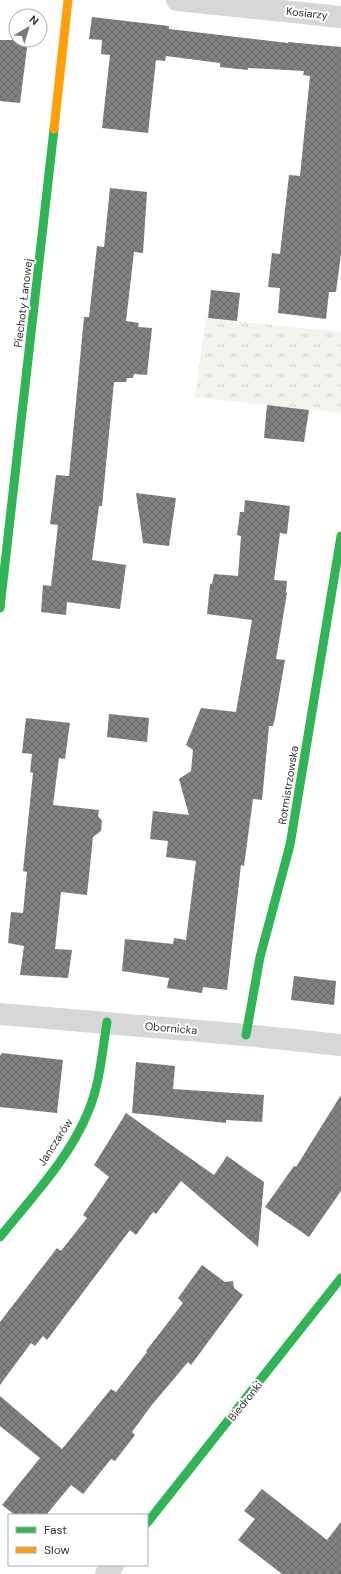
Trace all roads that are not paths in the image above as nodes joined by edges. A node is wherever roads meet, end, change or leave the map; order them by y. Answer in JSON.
{"nodes":[{"id":1,"x":68,"y":0,"type":"edge"},
{"id":2,"x":177,"y":0,"type":"edge"},
{"id":3,"x":341,"y":17,"type":"edge"},
{"id":4,"x":341,"y":536,"type":"edge"},
{"id":5,"x":0,"y":608,"type":"edge"},
{"id":6,"x":0,"y":1014,"type":"edge"},
{"id":7,"x":107,"y":1022,"type":"junction"},
{"id":8,"x":246,"y":1035,"type":"junction"},
{"id":9,"x":341,"y":1045,"type":"edge"},
{"id":10,"x":0,"y":1237,"type":"edge"},
{"id":11,"x":341,"y":1278,"type":"edge"},
{"id":12,"x":148,"y":1522,"type":"edge"},
{"id":13,"x":112,"y":1566,"type":"edge"},
{"id":14,"x":106,"y":1574,"type":"edge"}],
"edges":[{"from":1,"to":5,"type":"street","name":"Piechoty Łanowej"},
{"from":2,"to":3,"type":"street","name":"Kosiarzy"},
{"from":4,"to":8,"type":"street","name":"Rotmistrzowska"},
{"from":6,"to":7,"type":"street","name":"Obornicka"},
{"from":7,"to":8,"type":"street","name":"Obornicka"},
{"from":7,"to":10,"type":"street","name":"Janczarów"},
{"from":8,"to":9,"type":"street","name":"Obornicka"},
{"from":11,"to":12,"type":"street","name":"Biedronki"},
{"from":13,"to":14,"type":"street"}]}
